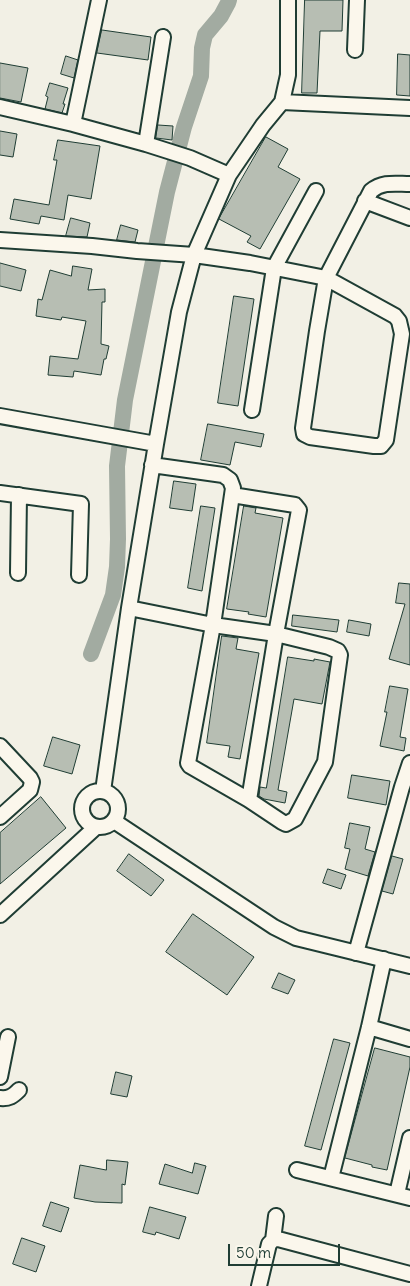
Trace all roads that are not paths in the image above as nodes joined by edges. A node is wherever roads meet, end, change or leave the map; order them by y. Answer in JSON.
{"nodes":[{"id":1,"x":99,"y":0,"type":"edge"},
{"id":2,"x":288,"y":0,"type":"edge"},
{"id":3,"x":357,"y":0,"type":"edge"},
{"id":4,"x":163,"y":37,"type":"dead end"},
{"id":5,"x":355,"y":50,"type":"dead end"},
{"id":6,"x":282,"y":102,"type":"junction"},
{"id":7,"x":0,"y":107,"type":"edge"},
{"id":8,"x":410,"y":108,"type":"edge"},
{"id":9,"x":73,"y":124,"type":"junction"},
{"id":10,"x":146,"y":144,"type":"junction"},
{"id":11,"x":230,"y":175,"type":"junction"},
{"id":12,"x":410,"y":184,"type":"edge"},
{"id":13,"x":316,"y":191,"type":"dead end"},
{"id":14,"x":365,"y":201,"type":"junction"},
{"id":15,"x":410,"y":218,"type":"edge"},
{"id":16,"x":0,"y":240,"type":"edge"},
{"id":17,"x":194,"y":255,"type":"junction"},
{"id":18,"x":274,"y":268,"type":"junction"},
{"id":19,"x":326,"y":278,"type":"junction"},
{"id":20,"x":252,"y":410,"type":"dead end"},
{"id":21,"x":0,"y":416,"type":"edge"},
{"id":22,"x":156,"y":444,"type":"junction"},
{"id":23,"x":152,"y":465,"type":"junction"},
{"id":24,"x":0,"y":493,"type":"edge"},
{"id":25,"x":19,"y":495,"type":"junction"},
{"id":26,"x":232,"y":495,"type":"junction"},
{"id":27,"x":18,"y":573,"type":"dead end"},
{"id":28,"x":79,"y":575,"type":"dead end"},
{"id":29,"x":129,"y":608,"type":"junction"},
{"id":30,"x":213,"y":624,"type":"junction"},
{"id":31,"x":276,"y":634,"type":"junction"},
{"id":32,"x":0,"y":746,"type":"edge"},
{"id":33,"x":410,"y":763,"type":"edge"},
{"id":34,"x":103,"y":791,"type":"junction"},
{"id":35,"x":249,"y":800,"type":"junction"},
{"id":36,"x":0,"y":817,"type":"edge"},
{"id":37,"x":114,"y":821,"type":"junction"},
{"id":38,"x":96,"y":827,"type":"junction"},
{"id":39,"x":0,"y":915,"type":"edge"},
{"id":40,"x":356,"y":953,"type":"junction"},
{"id":41,"x":384,"y":960,"type":"junction"},
{"id":42,"x":410,"y":966,"type":"edge"},
{"id":43,"x":369,"y":1027,"type":"junction"},
{"id":44,"x":8,"y":1037,"type":"dead end"},
{"id":45,"x":410,"y":1039,"type":"edge"},
{"id":46,"x":0,"y":1076,"type":"edge"},
{"id":47,"x":19,"y":1090,"type":"dead end"},
{"id":48,"x":0,"y":1098,"type":"edge"},
{"id":49,"x":410,"y":1138,"type":"edge"},
{"id":50,"x":297,"y":1170,"type":"dead end"},
{"id":51,"x":330,"y":1178,"type":"junction"},
{"id":52,"x":404,"y":1196,"type":"edge"},
{"id":53,"x":276,"y":1216,"type":"dead end"},
{"id":54,"x":272,"y":1240,"type":"junction"},
{"id":55,"x":410,"y":1274,"type":"edge"},
{"id":56,"x":259,"y":1286,"type":"edge"}],
"edges":[{"from":1,"to":9,"type":"street"},
{"from":2,"to":6,"type":"street"},
{"from":3,"to":5,"type":"street"},
{"from":4,"to":10,"type":"street"},
{"from":6,"to":8,"type":"street"},
{"from":6,"to":11,"type":"street"},
{"from":7,"to":9,"type":"street"},
{"from":9,"to":10,"type":"street"},
{"from":10,"to":11,"type":"street"},
{"from":11,"to":17,"type":"street"},
{"from":12,"to":14,"type":"street"},
{"from":13,"to":18,"type":"street"},
{"from":14,"to":15,"type":"street"},
{"from":14,"to":19,"type":"street"},
{"from":16,"to":17,"type":"street"},
{"from":17,"to":18,"type":"street"},
{"from":17,"to":22,"type":"street"},
{"from":18,"to":19,"type":"street"},
{"from":18,"to":20,"type":"street"},
{"from":19,"to":19,"type":"street"},
{"from":21,"to":22,"type":"street"},
{"from":22,"to":23,"type":"street"},
{"from":23,"to":26,"type":"street"},
{"from":23,"to":29,"type":"street"},
{"from":24,"to":25,"type":"street"},
{"from":25,"to":27,"type":"street"},
{"from":25,"to":28,"type":"street"},
{"from":26,"to":30,"type":"street"},
{"from":26,"to":31,"type":"street"},
{"from":29,"to":30,"type":"street"},
{"from":29,"to":34,"type":"street"},
{"from":30,"to":31,"type":"street"},
{"from":30,"to":35,"type":"street"},
{"from":31,"to":35,"type":"street"},
{"from":31,"to":35,"type":"street"},
{"from":32,"to":36,"type":"street"},
{"from":33,"to":40,"type":"street"},
{"from":34,"to":37,"type":"street"},
{"from":34,"to":38,"type":"street"},
{"from":37,"to":38,"type":"street"},
{"from":37,"to":40,"type":"street"},
{"from":38,"to":39,"type":"street"},
{"from":40,"to":41,"type":"street"},
{"from":41,"to":42,"type":"street"},
{"from":41,"to":43,"type":"street"},
{"from":43,"to":45,"type":"street"},
{"from":43,"to":51,"type":"street"},
{"from":44,"to":46,"type":"street"},
{"from":47,"to":48,"type":"street"},
{"from":49,"to":52,"type":"street"},
{"from":50,"to":51,"type":"street"},
{"from":51,"to":52,"type":"street"},
{"from":53,"to":54,"type":"street"},
{"from":54,"to":55,"type":"street"},
{"from":54,"to":56,"type":"street"}]}
